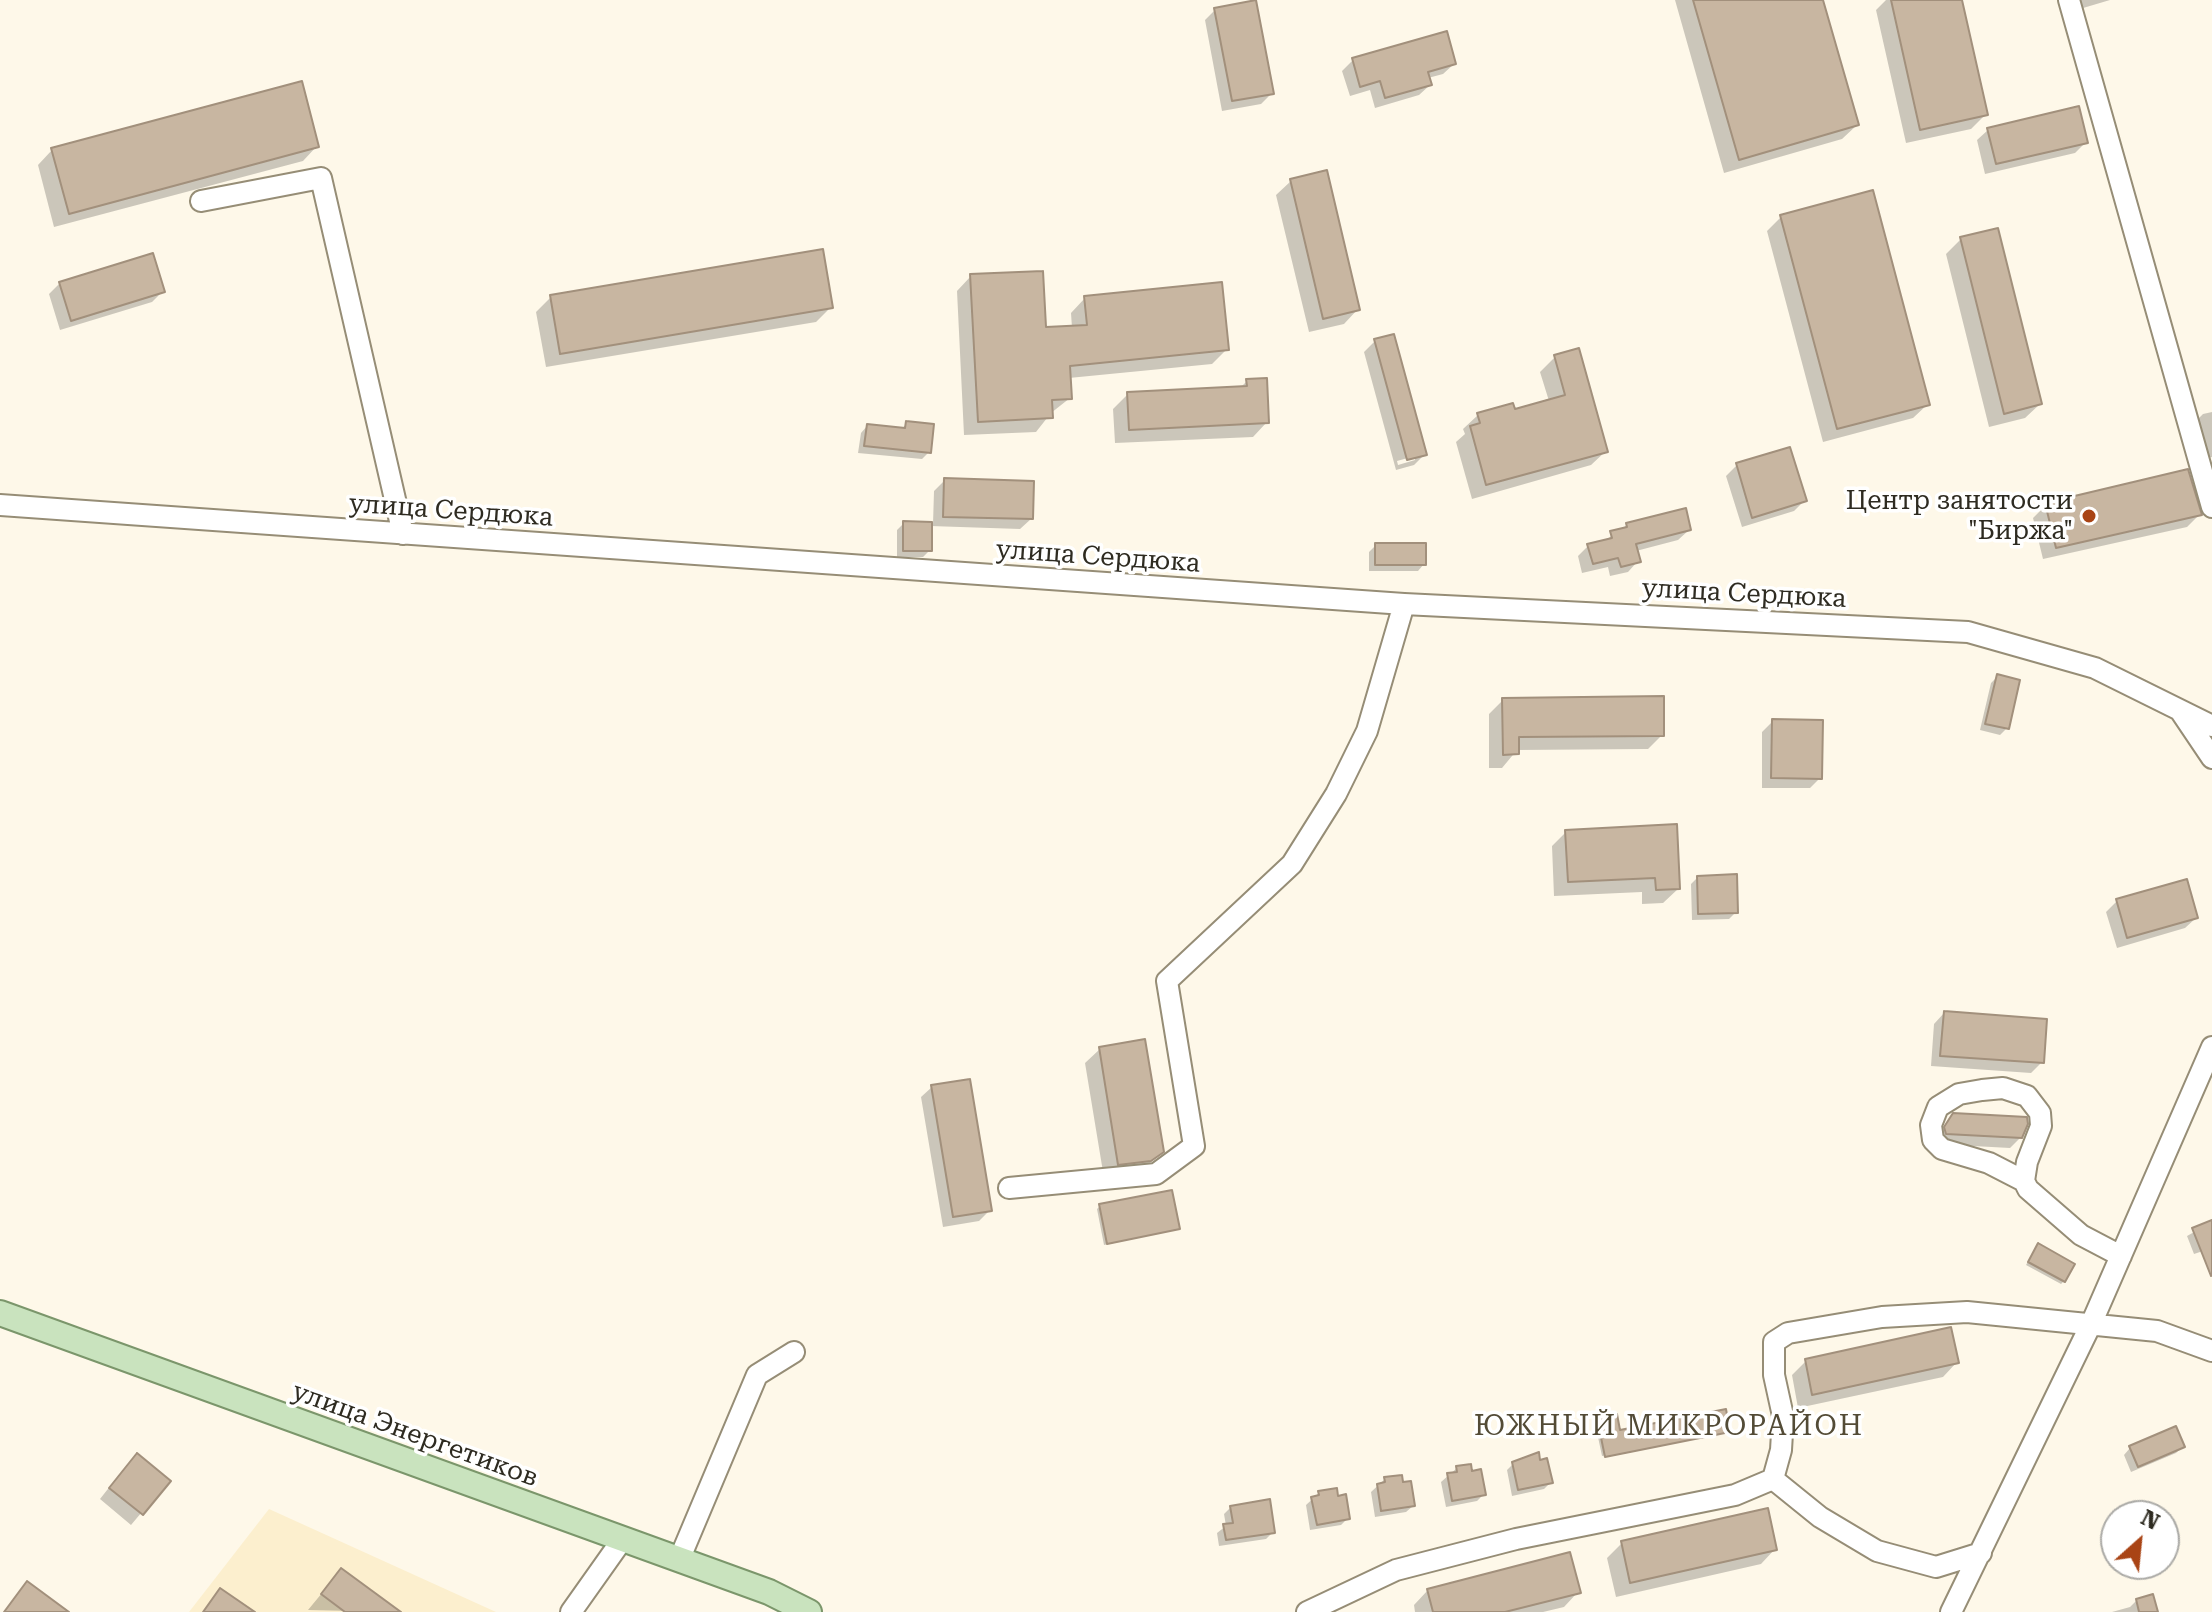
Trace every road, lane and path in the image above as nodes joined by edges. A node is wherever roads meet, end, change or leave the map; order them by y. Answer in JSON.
{"nodes":[{"id":1,"x":2069,"y":0,"type":"edge"},
{"id":2,"x":201,"y":201,"type":"dead end"},
{"id":3,"x":0,"y":505,"type":"edge"},
{"id":4,"x":2212,"y":507,"type":"edge"},
{"id":5,"x":403,"y":534,"type":"junction"},
{"id":6,"x":1404,"y":604,"type":"junction"},
{"id":7,"x":2179,"y":709,"type":"junction"},
{"id":8,"x":2212,"y":726,"type":"edge"},
{"id":9,"x":2212,"y":758,"type":"edge"},
{"id":10,"x":2212,"y":1047,"type":"edge"},
{"id":11,"x":2203,"y":1099,"type":"edge"},
{"id":12,"x":2024,"y":1181,"type":"junction"},
{"id":13,"x":1009,"y":1188,"type":"dead end"},
{"id":14,"x":2121,"y":1256,"type":"junction"},
{"id":15,"x":0,"y":1313,"type":"edge"},
{"id":16,"x":2092,"y":1322,"type":"junction"},
{"id":17,"x":2212,"y":1351,"type":"edge"},
{"id":18,"x":794,"y":1352,"type":"dead end"},
{"id":19,"x":1773,"y":1479,"type":"junction"},
{"id":20,"x":622,"y":1540,"type":"junction"},
{"id":21,"x":1981,"y":1553,"type":"junction"},
{"id":22,"x":679,"y":1560,"type":"junction"},
{"id":23,"x":571,"y":1612,"type":"edge"},
{"id":24,"x":809,"y":1612,"type":"edge"},
{"id":25,"x":1307,"y":1612,"type":"edge"},
{"id":26,"x":1951,"y":1612,"type":"edge"}],
"edges":[{"from":1,"to":4,"type":"street"},
{"from":2,"to":5,"type":"street"},
{"from":3,"to":5,"type":"street","name":"улица Сердюка"},
{"from":5,"to":6,"type":"street","name":"улица Сердюка"},
{"from":6,"to":7,"type":"street","name":"улица Сердюка"},
{"from":6,"to":13,"type":"street"},
{"from":7,"to":8,"type":"street","name":"улица Сердюка"},
{"from":7,"to":9,"type":"street"},
{"from":10,"to":11,"type":"street"},
{"from":11,"to":14,"type":"street"},
{"from":12,"to":12,"type":"street"},
{"from":12,"to":14,"type":"street"},
{"from":14,"to":16,"type":"street"},
{"from":15,"to":20,"type":"main road","name":"улица Энергетиков"},
{"from":16,"to":17,"type":"street"},
{"from":16,"to":19,"type":"street"},
{"from":16,"to":21,"type":"street"},
{"from":18,"to":22,"type":"street"},
{"from":19,"to":21,"type":"street"},
{"from":19,"to":25,"type":"street"},
{"from":20,"to":22,"type":"main road","name":"улица Энергетиков"},
{"from":20,"to":23,"type":"street"},
{"from":21,"to":26,"type":"street"},
{"from":22,"to":24,"type":"main road","name":"улица Энергетиков"}]}
